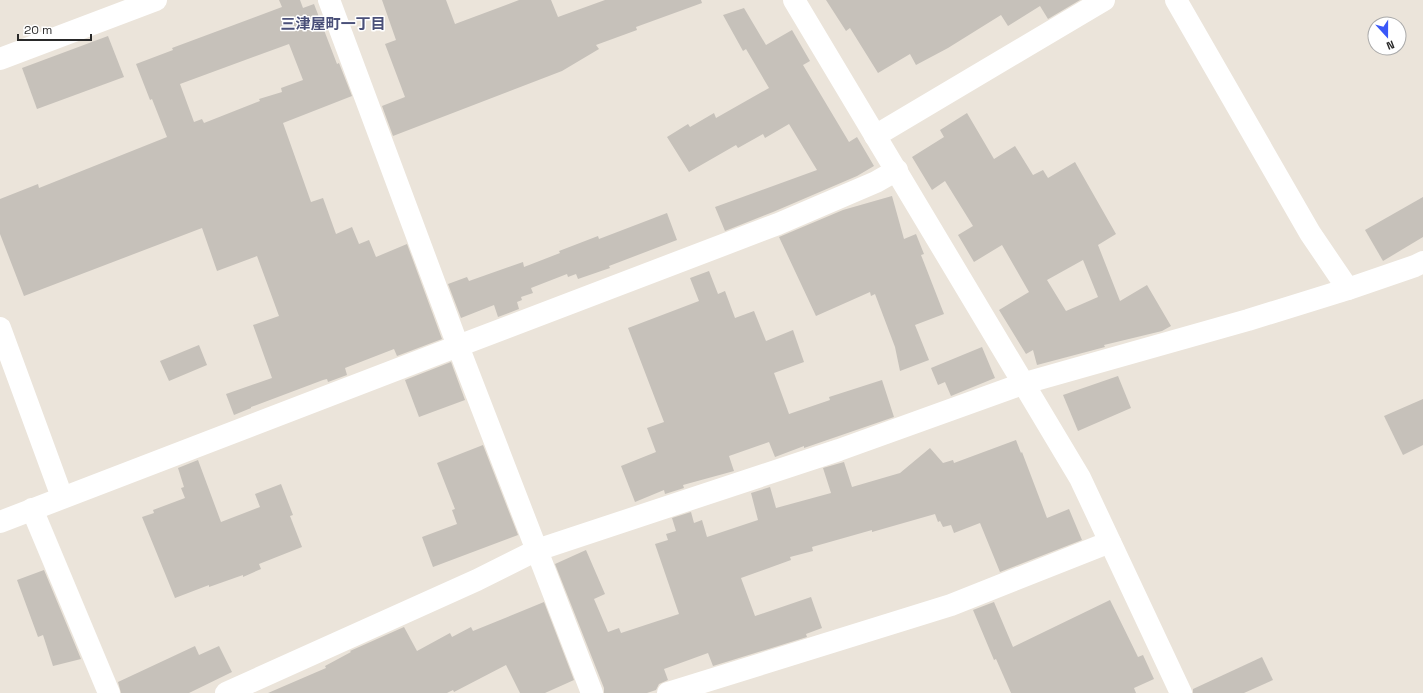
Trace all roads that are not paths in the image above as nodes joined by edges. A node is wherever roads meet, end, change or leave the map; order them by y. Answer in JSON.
{"nodes":[{"id":1,"x":156,"y":0,"type":"edge"},
{"id":2,"x":329,"y":0,"type":"edge"},
{"id":3,"x":794,"y":0,"type":"edge"},
{"id":4,"x":1104,"y":0,"type":"edge"},
{"id":5,"x":1176,"y":0,"type":"edge"},
{"id":6,"x":0,"y":59,"type":"edge"},
{"id":7,"x":875,"y":136,"type":"junction"},
{"id":8,"x":896,"y":170,"type":"junction"},
{"id":9,"x":1420,"y":269,"type":"edge"},
{"id":10,"x":1348,"y":289,"type":"junction"},
{"id":11,"x":0,"y":328,"type":"edge"},
{"id":12,"x":458,"y":346,"type":"junction"},
{"id":13,"x":1025,"y":383,"type":"junction"},
{"id":14,"x":62,"y":497,"type":"junction"},
{"id":15,"x":32,"y":509,"type":"junction"},
{"id":16,"x":0,"y":522,"type":"edge"},
{"id":17,"x":1110,"y":542,"type":"junction"},
{"id":18,"x":537,"y":550,"type":"junction"},
{"id":19,"x":109,"y":693,"type":"edge"},
{"id":20,"x":226,"y":693,"type":"edge"},
{"id":21,"x":592,"y":693,"type":"edge"},
{"id":22,"x":668,"y":693,"type":"edge"},
{"id":23,"x":1181,"y":693,"type":"edge"}],
"edges":[{"from":1,"to":6,"type":"street"},
{"from":2,"to":12,"type":"street"},
{"from":3,"to":7,"type":"street"},
{"from":4,"to":7,"type":"street"},
{"from":5,"to":10,"type":"street"},
{"from":7,"to":8,"type":"street"},
{"from":8,"to":12,"type":"street"},
{"from":8,"to":13,"type":"street"},
{"from":9,"to":10,"type":"street"},
{"from":10,"to":13,"type":"street"},
{"from":11,"to":14,"type":"street"},
{"from":12,"to":14,"type":"street"},
{"from":12,"to":18,"type":"street"},
{"from":13,"to":17,"type":"street"},
{"from":13,"to":18,"type":"street"},
{"from":14,"to":15,"type":"street"},
{"from":15,"to":16,"type":"street"},
{"from":15,"to":19,"type":"street"},
{"from":17,"to":22,"type":"street"},
{"from":17,"to":23,"type":"street"},
{"from":18,"to":20,"type":"street"},
{"from":18,"to":21,"type":"street"}]}
